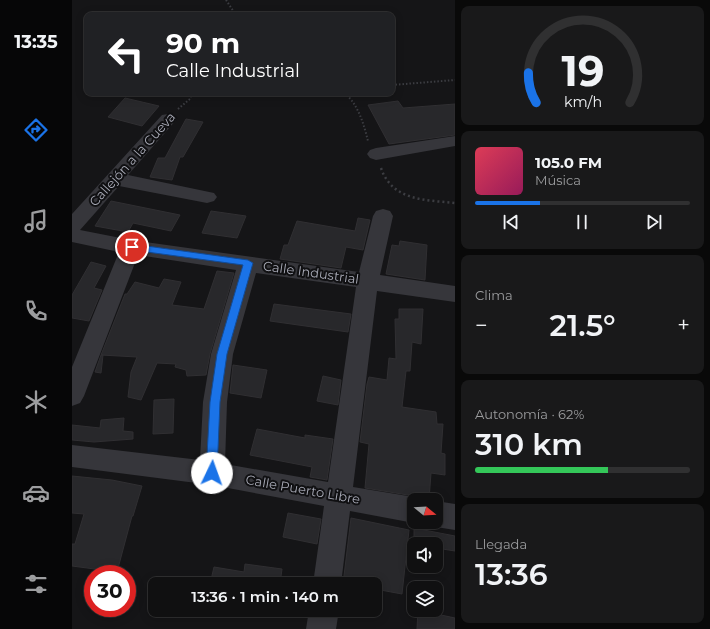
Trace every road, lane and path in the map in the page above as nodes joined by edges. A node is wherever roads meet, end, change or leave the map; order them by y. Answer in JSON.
{"nodes":[{"id":1,"x":226,"y":0,"type":"edge"},
{"id":2,"x":235,"y":12,"type":"edge"},
{"id":3,"x":455,"y":80,"type":"edge"},
{"id":4,"x":395,"y":85,"type":"edge"},
{"id":5,"x":191,"y":96,"type":"edge"},
{"id":6,"x":349,"y":96,"type":"edge"},
{"id":7,"x":168,"y":119,"type":"joint"},
{"id":8,"x":455,"y":141,"type":"edge"},
{"id":9,"x":376,"y":154,"type":"junction"},
{"id":10,"x":115,"y":179,"type":"junction"},
{"id":11,"x":207,"y":197,"type":"dead end"},
{"id":12,"x":455,"y":202,"type":"edge"},
{"id":13,"x":384,"y":216,"type":"dead end"},
{"id":14,"x":72,"y":226,"type":"edge"},
{"id":15,"x":72,"y":235,"type":"edge"},
{"id":16,"x":132,"y":247,"type":"junction"},
{"id":17,"x":248,"y":263,"type":"junction"},
{"id":18,"x":368,"y":280,"type":"junction"},
{"id":19,"x":455,"y":294,"type":"edge"},
{"id":20,"x":72,"y":396,"type":"edge"},
{"id":21,"x":72,"y":456,"type":"edge"},
{"id":22,"x":212,"y":473,"type":"junction"},
{"id":23,"x":338,"y":495,"type":"junction"},
{"id":24,"x":407,"y":509,"type":"edge"},
{"id":25,"x":443,"y":515,"type":"edge"},
{"id":26,"x":455,"y":518,"type":"edge"},
{"id":27,"x":328,"y":577,"type":"edge"},
{"id":28,"x":323,"y":617,"type":"edge"},
{"id":29,"x":321,"y":629,"type":"edge"}],
"edges":[{"from":1,"to":2,"type":"path"},
{"from":3,"to":4,"type":"path"},
{"from":5,"to":7,"type":"path","name":"Callejón a la Cueva"},
{"from":6,"to":9,"type":"path"},
{"from":7,"to":10,"type":"street","name":"Callejón a la Cueva"},
{"from":8,"to":9,"type":"street"},
{"from":9,"to":12,"type":"path"},
{"from":10,"to":11,"type":"street"},
{"from":10,"to":14,"type":"street","name":"Callejón a la Cueva"},
{"from":13,"to":18,"type":"street"},
{"from":15,"to":16,"type":"street","name":"Calle Industrial"},
{"from":16,"to":17,"type":"street","name":"Calle Industrial"},
{"from":16,"to":20,"type":"street"},
{"from":17,"to":18,"type":"street","name":"Calle Industrial"},
{"from":17,"to":22,"type":"street"},
{"from":18,"to":19,"type":"street","name":"Calle Industrial"},
{"from":18,"to":23,"type":"street"},
{"from":21,"to":22,"type":"street","name":"Calle Puerto Libre"},
{"from":22,"to":23,"type":"street","name":"Calle Puerto Libre"},
{"from":23,"to":24,"type":"street","name":"Calle Puerto Libre"},
{"from":23,"to":27,"type":"street"},
{"from":25,"to":26,"type":"street"},
{"from":28,"to":29,"type":"street"}]}
